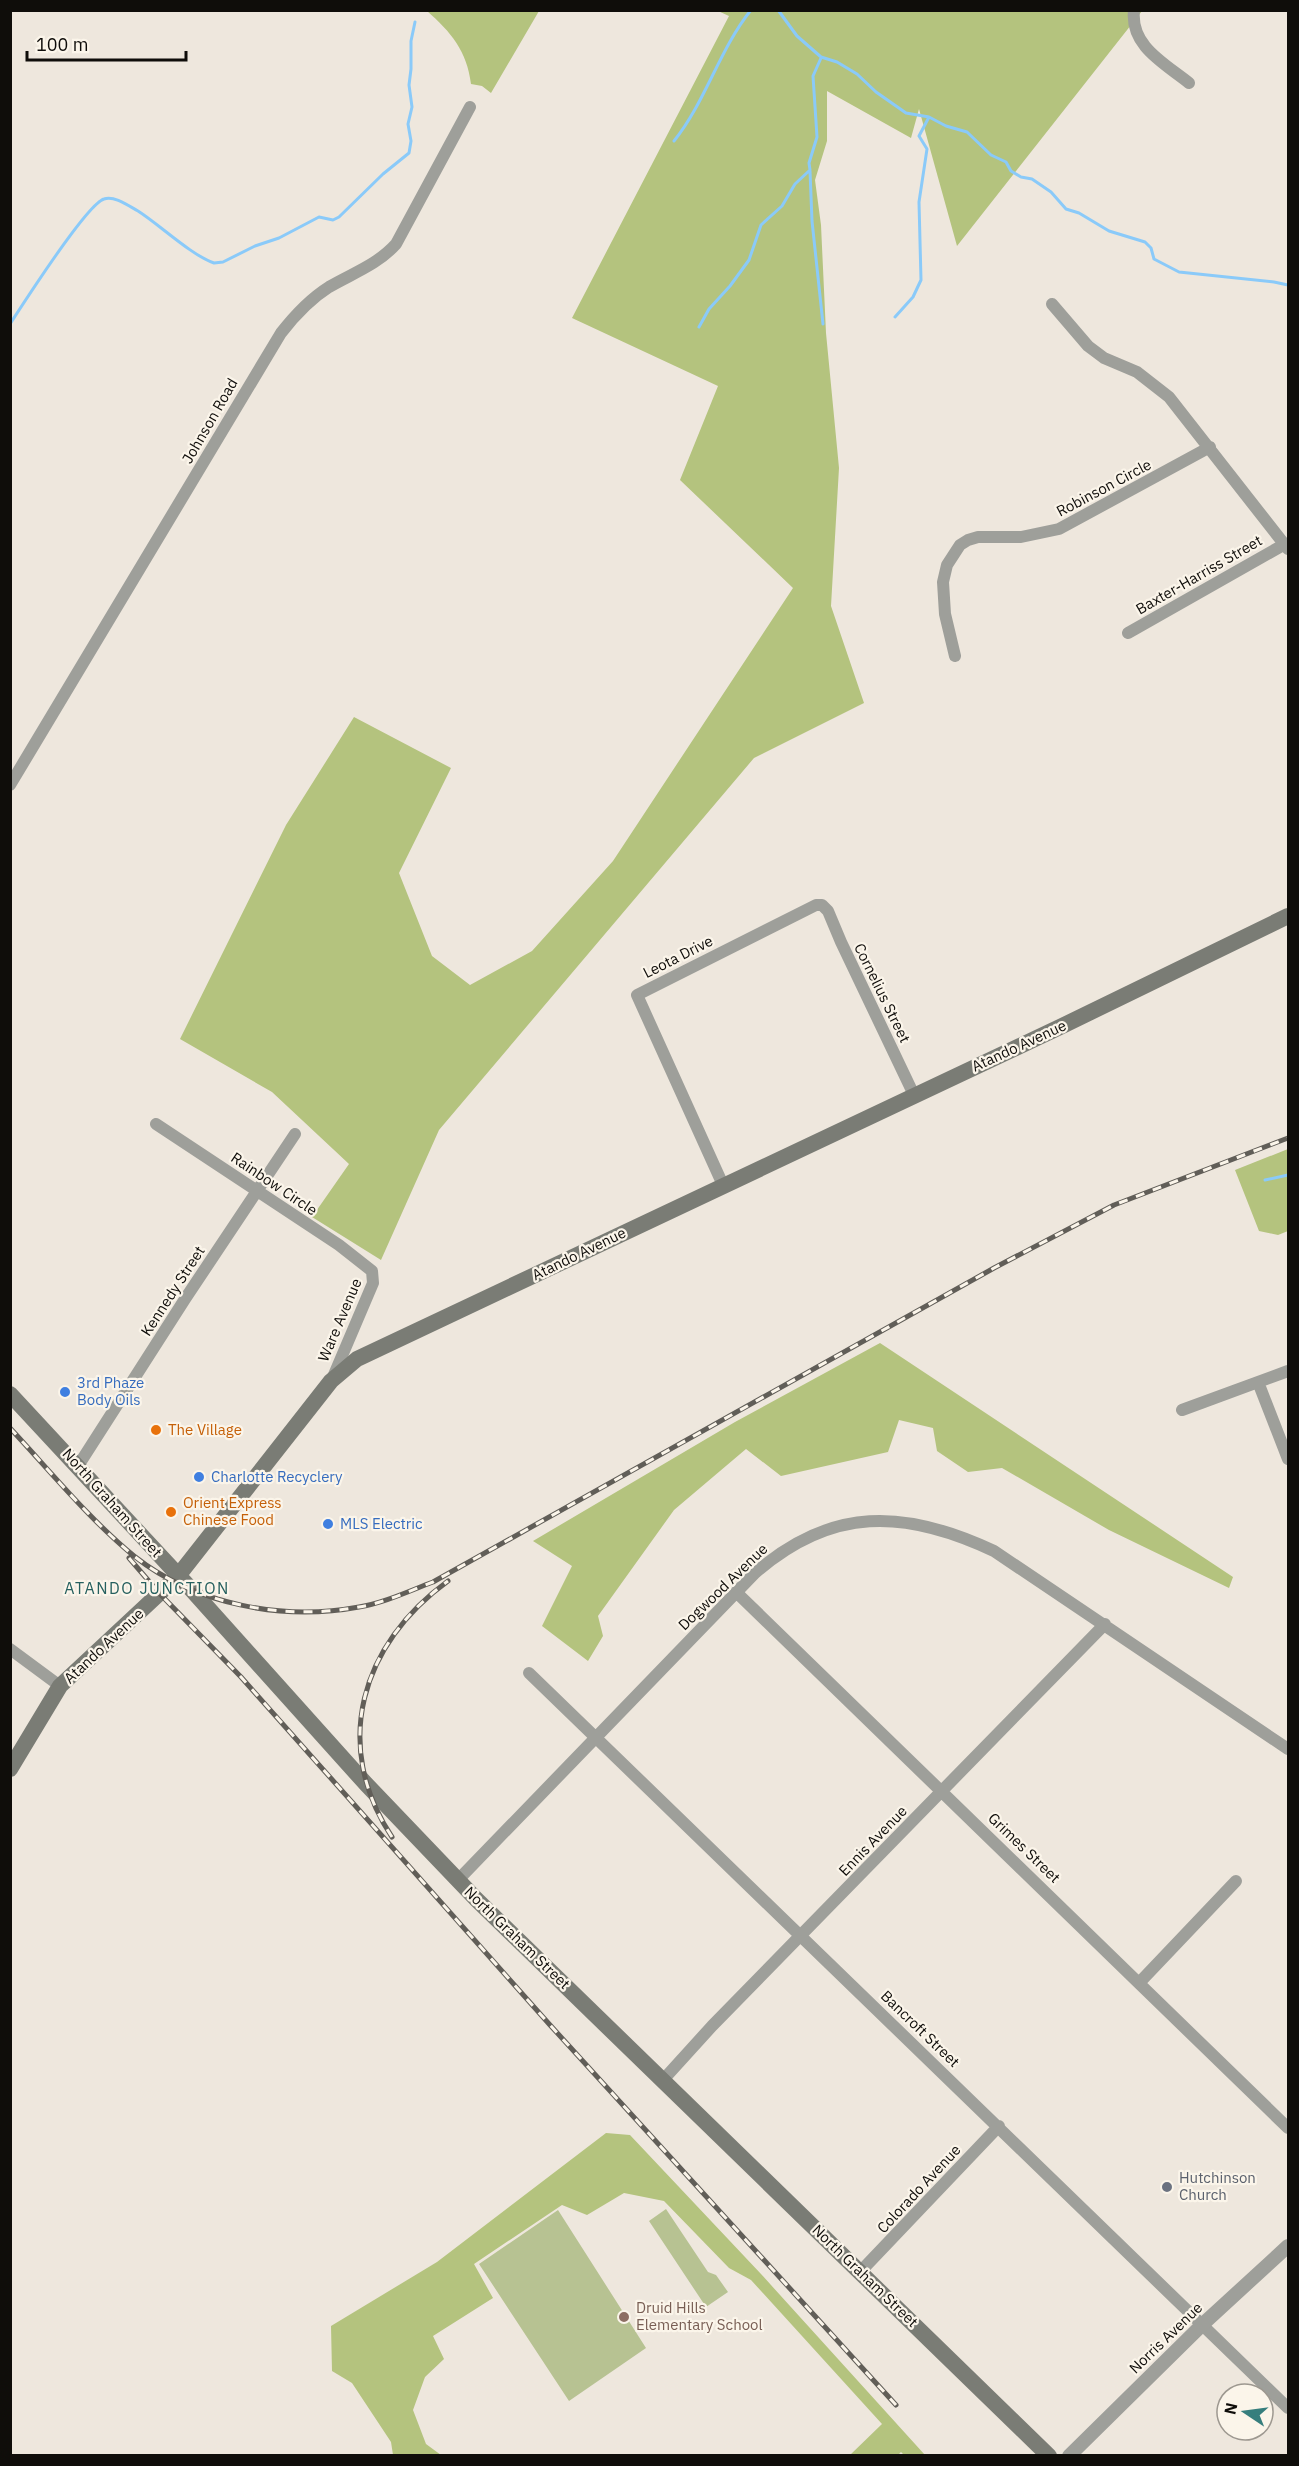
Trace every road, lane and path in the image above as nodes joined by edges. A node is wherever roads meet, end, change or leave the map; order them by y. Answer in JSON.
{"nodes":[{"id":1,"x":1134,"y":10,"type":"edge"},
{"id":2,"x":1189,"y":83,"type":"dead end"},
{"id":3,"x":470,"y":107,"type":"dead end"},
{"id":4,"x":1052,"y":304,"type":"dead end"},
{"id":5,"x":1210,"y":447,"type":"junction"},
{"id":6,"x":1287,"y":546,"type":"edge"},
{"id":7,"x":1128,"y":633,"type":"dead end"},
{"id":8,"x":955,"y":656,"type":"dead end"},
{"id":9,"x":10,"y":785,"type":"edge"},
{"id":10,"x":822,"y":905,"type":"joint"},
{"id":11,"x":1288,"y":915,"type":"edge"},
{"id":12,"x":914,"y":1095,"type":"junction"},
{"id":13,"x":156,"y":1124,"type":"dead end"},
{"id":14,"x":295,"y":1134,"type":"dead end"},
{"id":15,"x":723,"y":1185,"type":"junction"},
{"id":16,"x":258,"y":1191,"type":"junction"},
{"id":17,"x":372,"y":1271,"type":"joint"},
{"id":18,"x":1288,"y":1371,"type":"edge"},
{"id":19,"x":331,"y":1381,"type":"junction"},
{"id":20,"x":1258,"y":1383,"type":"junction"},
{"id":21,"x":10,"y":1394,"type":"edge"},
{"id":22,"x":1182,"y":1410,"type":"dead end"},
{"id":23,"x":1288,"y":1459,"type":"edge"},
{"id":24,"x":78,"y":1466,"type":"junction"},
{"id":25,"x":178,"y":1576,"type":"junction"},
{"id":26,"x":736,"y":1592,"type":"junction"},
{"id":27,"x":1105,"y":1624,"type":"junction"},
{"id":28,"x":10,"y":1649,"type":"edge"},
{"id":29,"x":529,"y":1673,"type":"dead end"},
{"id":30,"x":60,"y":1686,"type":"junction"},
{"id":31,"x":596,"y":1737,"type":"junction"},
{"id":32,"x":1288,"y":1749,"type":"edge"},
{"id":33,"x":10,"y":1769,"type":"edge"},
{"id":34,"x":942,"y":1792,"type":"junction"},
{"id":35,"x":458,"y":1880,"type":"junction"},
{"id":36,"x":1236,"y":1881,"type":"dead end"},
{"id":37,"x":802,"y":1935,"type":"junction"},
{"id":38,"x":1139,"y":1983,"type":"junction"},
{"id":39,"x":663,"y":2080,"type":"junction"},
{"id":40,"x":999,"y":2126,"type":"junction"},
{"id":41,"x":1288,"y":2128,"type":"edge"},
{"id":42,"x":1288,"y":2246,"type":"edge"},
{"id":43,"x":860,"y":2272,"type":"junction"},
{"id":44,"x":1203,"y":2324,"type":"junction"},
{"id":45,"x":1288,"y":2408,"type":"edge"},
{"id":46,"x":1049,"y":2456,"type":"edge"},
{"id":47,"x":1069,"y":2456,"type":"edge"}],
"edges":[{"from":1,"to":2,"type":"street"},
{"from":3,"to":9,"type":"street","name":"Johnson Road"},
{"from":4,"to":5,"type":"street"},
{"from":5,"to":6,"type":"street"},
{"from":5,"to":8,"type":"street","name":"Robinson Circle"},
{"from":6,"to":7,"type":"street","name":"Baxter-Harriss Street"},
{"from":10,"to":12,"type":"street","name":"Cornelius Street"},
{"from":10,"to":15,"type":"street","name":"Leota Drive"},
{"from":11,"to":12,"type":"main road","name":"Atando Avenue"},
{"from":12,"to":15,"type":"main road","name":"Atando Avenue"},
{"from":13,"to":16,"type":"street","name":"Rainbow Circle"},
{"from":14,"to":16,"type":"street","name":"Kennedy Street"},
{"from":15,"to":19,"type":"main road","name":"Atando Avenue"},
{"from":16,"to":17,"type":"street","name":"Rainbow Circle"},
{"from":16,"to":24,"type":"street","name":"Kennedy Street"},
{"from":17,"to":19,"type":"street","name":"Ware Avenue"},
{"from":18,"to":20,"type":"street"},
{"from":19,"to":25,"type":"main road","name":"Atando Avenue"},
{"from":20,"to":22,"type":"street"},
{"from":20,"to":23,"type":"street"},
{"from":21,"to":24,"type":"main road","name":"North Graham Street"},
{"from":24,"to":25,"type":"main road","name":"North Graham Street"},
{"from":25,"to":30,"type":"main road","name":"Atando Avenue"},
{"from":25,"to":35,"type":"main road","name":"North Graham Street"},
{"from":26,"to":27,"type":"street","name":"Dogwood Avenue"},
{"from":26,"to":31,"type":"street","name":"Dogwood Avenue"},
{"from":26,"to":34,"type":"street","name":"Grimes Street"},
{"from":27,"to":32,"type":"street","name":"Dogwood Avenue"},
{"from":27,"to":34,"type":"street","name":"Ennis Avenue"},
{"from":28,"to":30,"type":"street"},
{"from":29,"to":31,"type":"street","name":"Bancroft Street"},
{"from":30,"to":33,"type":"main road","name":"Atando Avenue"},
{"from":31,"to":35,"type":"street","name":"Dogwood Avenue"},
{"from":31,"to":37,"type":"street","name":"Bancroft Street"},
{"from":34,"to":37,"type":"street","name":"Ennis Avenue"},
{"from":34,"to":38,"type":"street","name":"Grimes Street"},
{"from":35,"to":39,"type":"main road","name":"North Graham Street"},
{"from":36,"to":38,"type":"street"},
{"from":37,"to":39,"type":"street","name":"Ennis Avenue"},
{"from":37,"to":40,"type":"street","name":"Bancroft Street"},
{"from":38,"to":41,"type":"street","name":"Grimes Street"},
{"from":39,"to":43,"type":"main road","name":"North Graham Street"},
{"from":40,"to":43,"type":"street","name":"Colorado Avenue"},
{"from":40,"to":44,"type":"street","name":"Bancroft Street"},
{"from":42,"to":44,"type":"street","name":"Norris Avenue"},
{"from":43,"to":46,"type":"main road","name":"North Graham Street"},
{"from":44,"to":45,"type":"street","name":"Bancroft Street"},
{"from":44,"to":47,"type":"street","name":"Norris Avenue"}]}
